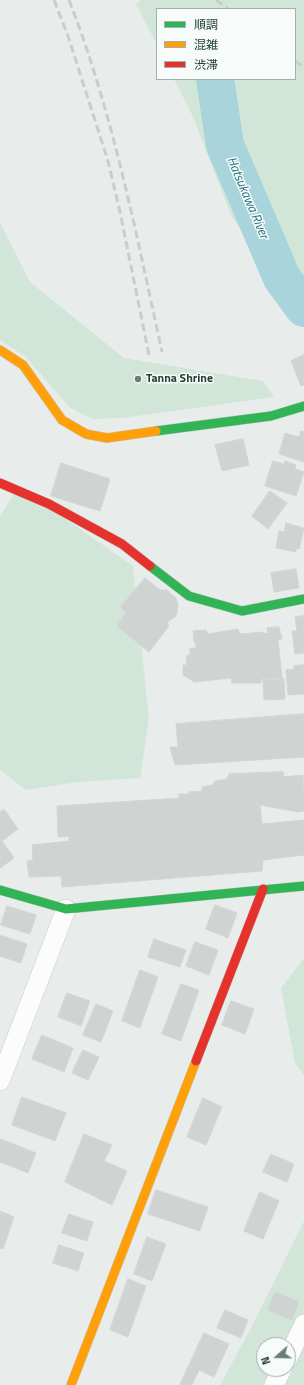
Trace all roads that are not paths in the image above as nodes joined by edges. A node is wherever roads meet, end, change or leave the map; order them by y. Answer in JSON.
{"nodes":[{"id":1,"x":0,"y":350,"type":"edge"},
{"id":2,"x":304,"y":406,"type":"edge"},
{"id":3,"x":0,"y":483,"type":"edge"},
{"id":4,"x":304,"y":599,"type":"edge"},
{"id":5,"x":304,"y":886,"type":"edge"},
{"id":6,"x":0,"y":890,"type":"edge"},
{"id":7,"x":263,"y":890,"type":"junction"},
{"id":8,"x":66,"y":909,"type":"junction"},
{"id":9,"x":0,"y":1081,"type":"edge"},
{"id":10,"x":304,"y":1324,"type":"edge"},
{"id":11,"x":296,"y":1341,"type":"edge"},
{"id":12,"x":71,"y":1385,"type":"edge"}],
"edges":[{"from":1,"to":2,"type":"street"},
{"from":3,"to":4,"type":"street"},
{"from":5,"to":7,"type":"street"},
{"from":6,"to":8,"type":"street"},
{"from":7,"to":8,"type":"street"},
{"from":7,"to":12,"type":"street"},
{"from":8,"to":9,"type":"street"},
{"from":10,"to":11,"type":"street"}]}
